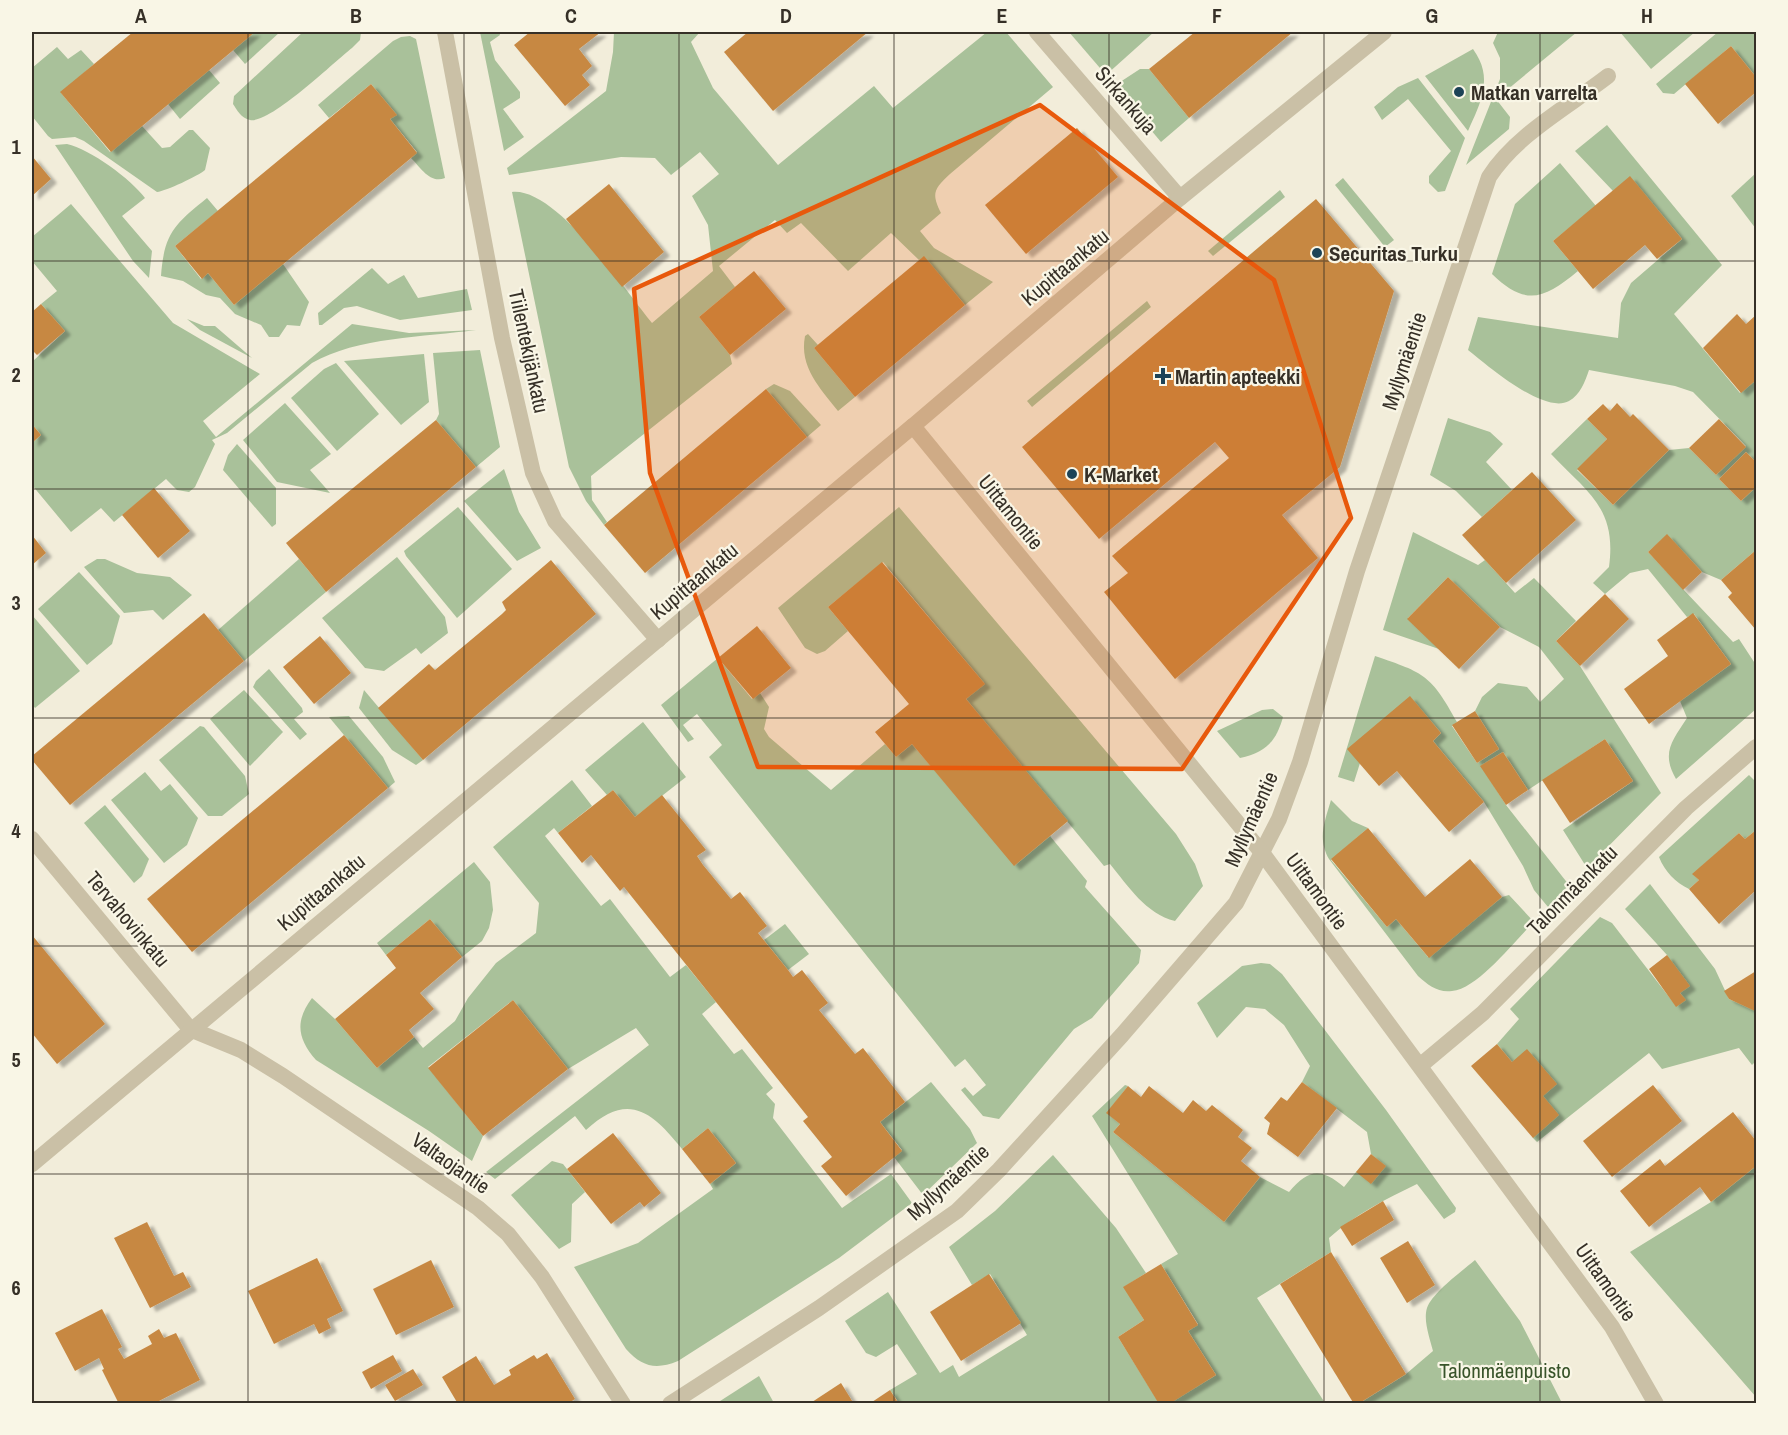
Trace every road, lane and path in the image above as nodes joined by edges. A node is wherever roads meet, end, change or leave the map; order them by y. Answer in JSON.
{"nodes":[{"id":1,"x":445,"y":32,"type":"edge"},
{"id":2,"x":1037,"y":32,"type":"edge"},
{"id":3,"x":1384,"y":32,"type":"edge"},
{"id":4,"x":1608,"y":76,"type":"dead end"},
{"id":5,"x":1180,"y":198,"type":"junction"},
{"id":6,"x":913,"y":426,"type":"junction"},
{"id":7,"x":658,"y":640,"type":"junction"},
{"id":8,"x":1756,"y":747,"type":"edge"},
{"id":9,"x":32,"y":839,"type":"edge"},
{"id":10,"x":1263,"y":854,"type":"junction"},
{"id":11,"x":190,"y":1029,"type":"junction"},
{"id":12,"x":1420,"y":1065,"type":"junction"},
{"id":13,"x":32,"y":1164,"type":"edge"},
{"id":14,"x":623,"y":1404,"type":"edge"},
{"id":15,"x":670,"y":1404,"type":"edge"},
{"id":16,"x":1656,"y":1404,"type":"edge"}],
"edges":[{"from":1,"to":7,"type":"street","name":"Tiilentekijänkatu"},
{"from":2,"to":5,"type":"street","name":"Sirkankuja"},
{"from":3,"to":5,"type":"street","name":"Kupittaankatu"},
{"from":4,"to":10,"type":"street","name":"Myllymäentie"},
{"from":5,"to":6,"type":"street","name":"Kupittaankatu"},
{"from":6,"to":7,"type":"street","name":"Kupittaankatu"},
{"from":6,"to":10,"type":"street","name":"Uittamontie"},
{"from":7,"to":11,"type":"street","name":"Kupittaankatu"},
{"from":8,"to":12,"type":"street","name":"Talonmäenkatu"},
{"from":9,"to":11,"type":"street","name":"Tervahovinkatu"},
{"from":10,"to":12,"type":"street","name":"Uittamontie"},
{"from":10,"to":15,"type":"street","name":"Myllymäentie"},
{"from":11,"to":13,"type":"street","name":"Kupittaankatu"},
{"from":11,"to":14,"type":"street","name":"Valtaojantie"},
{"from":12,"to":16,"type":"street","name":"Uittamontie"}]}
